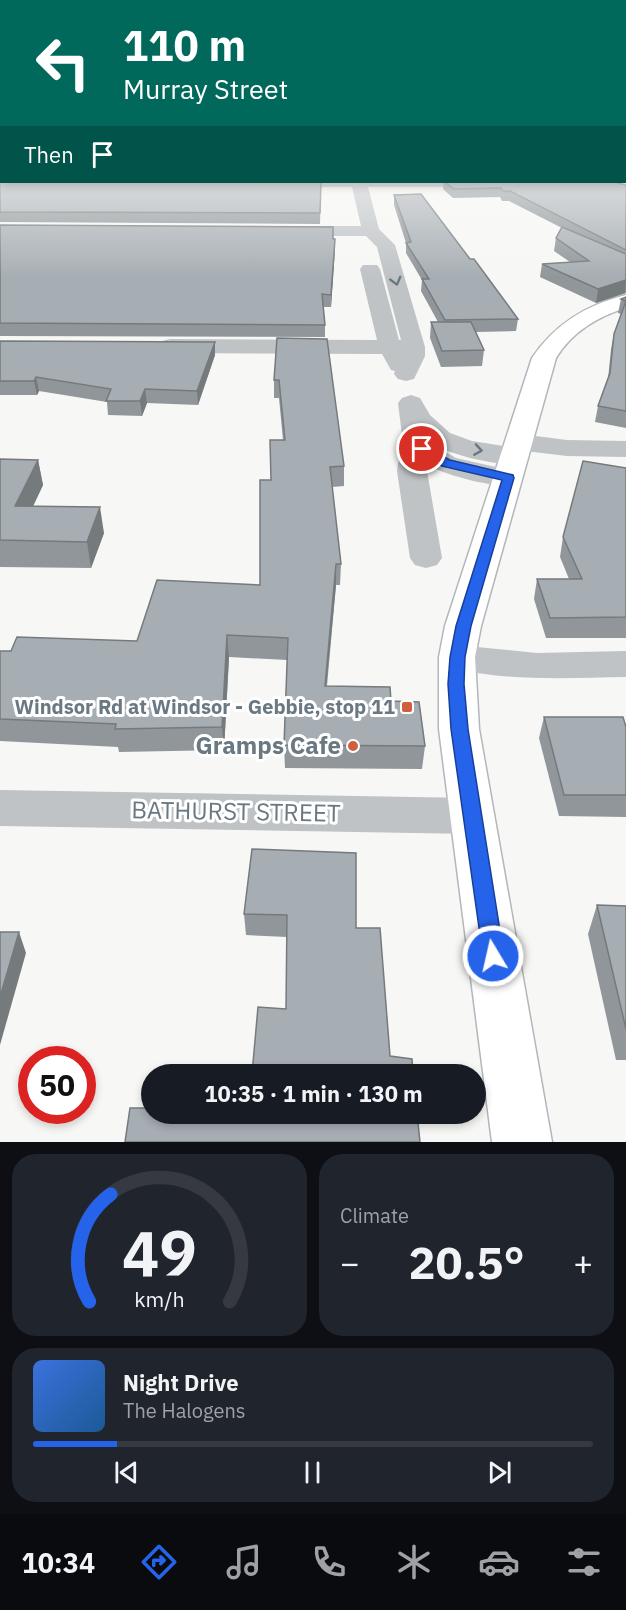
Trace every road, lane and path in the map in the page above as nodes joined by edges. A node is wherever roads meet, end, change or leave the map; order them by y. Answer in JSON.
{"nodes":[{"id":1,"x":359,"y":183,"type":"edge"},
{"id":2,"x":277,"y":231,"type":"edge"},
{"id":3,"x":371,"y":231,"type":"junction"},
{"id":4,"x":626,"y":302,"type":"edge"},
{"id":5,"x":143,"y":346,"type":"edge"},
{"id":6,"x":390,"y":347,"type":"junction"},
{"id":7,"x":414,"y":347,"type":"junction"},
{"id":8,"x":406,"y":374,"type":"junction"},
{"id":9,"x":411,"y":403,"type":"junction"},
{"id":10,"x":626,"y":449,"type":"edge"},
{"id":11,"x":425,"y":452,"type":"junction"},
{"id":12,"x":514,"y":458,"type":"junction"},
{"id":13,"x":426,"y":558,"type":"dead end"},
{"id":14,"x":457,"y":657,"type":"junction"},
{"id":15,"x":626,"y":664,"type":"edge"},
{"id":16,"x":0,"y":808,"type":"edge"},
{"id":17,"x":472,"y":816,"type":"junction"},
{"id":18,"x":522,"y":1142,"type":"edge"}],
"edges":[{"from":1,"to":3,"type":"street"},
{"from":2,"to":3,"type":"street"},
{"from":3,"to":6,"type":"street"},
{"from":3,"to":7,"type":"street","one_way":true},
{"from":4,"to":12,"type":"main road"},
{"from":5,"to":6,"type":"street"},
{"from":6,"to":7,"type":"street"},
{"from":6,"to":8,"type":"street"},
{"from":7,"to":8,"type":"street"},
{"from":8,"to":9,"type":"street"},
{"from":9,"to":11,"type":"street"},
{"from":9,"to":12,"type":"street","one_way":true},
{"from":10,"to":12,"type":"street"},
{"from":11,"to":12,"type":"street"},
{"from":11,"to":13,"type":"street"},
{"from":12,"to":14,"type":"main road"},
{"from":14,"to":15,"type":"street"},
{"from":14,"to":17,"type":"main road"},
{"from":16,"to":17,"type":"street","name":"BATHURST STREET"},
{"from":17,"to":18,"type":"main road"}]}
